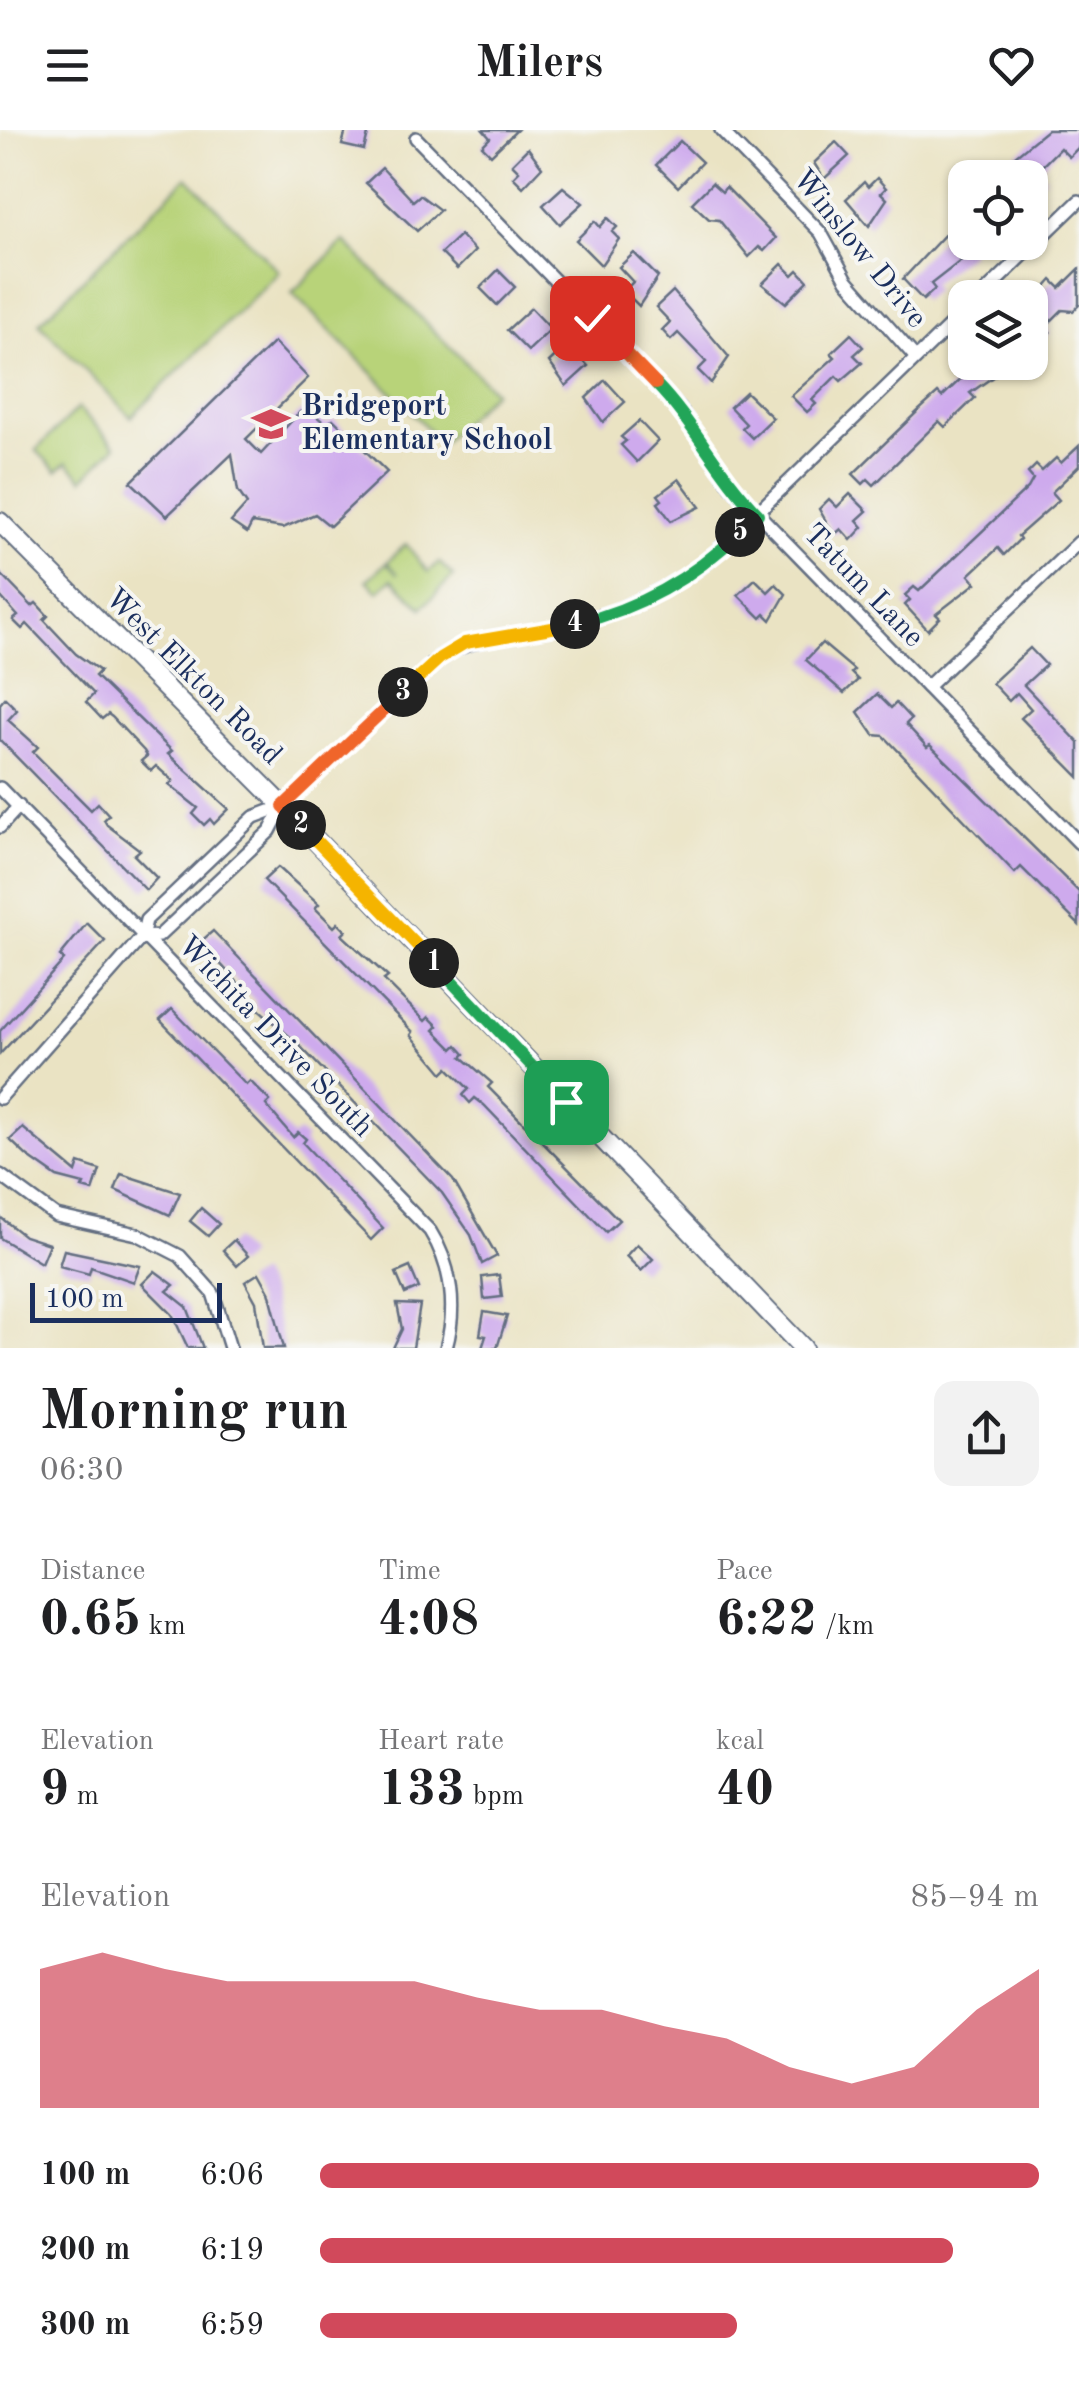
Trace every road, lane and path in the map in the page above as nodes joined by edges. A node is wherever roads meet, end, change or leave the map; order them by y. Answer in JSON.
{"nodes":[{"id":1,"x":721,"y":130,"type":"edge"},
{"id":2,"x":416,"y":138,"type":"dead end"},
{"id":3,"x":1079,"y":200,"type":"edge"},
{"id":4,"x":997,"y":280,"type":"edge"},
{"id":5,"x":948,"y":327,"type":"edge"},
{"id":6,"x":916,"y":358,"type":"junction"},
{"id":7,"x":758,"y":514,"type":"junction"},
{"id":8,"x":0,"y":522,"type":"edge"},
{"id":9,"x":1079,"y":542,"type":"edge"},
{"id":10,"x":927,"y":687,"type":"junction"},
{"id":11,"x":0,"y":788,"type":"edge"},
{"id":12,"x":19,"y":806,"type":"junction"},
{"id":13,"x":283,"y":806,"type":"junction"},
{"id":14,"x":0,"y":827,"type":"edge"},
{"id":15,"x":1079,"y":843,"type":"edge"},
{"id":16,"x":142,"y":937,"type":"junction"},
{"id":17,"x":0,"y":1098,"type":"edge"},
{"id":18,"x":0,"y":1174,"type":"edge"},
{"id":19,"x":230,"y":1348,"type":"edge"},
{"id":20,"x":446,"y":1348,"type":"edge"},
{"id":21,"x":803,"y":1348,"type":"edge"}],
"edges":[{"from":1,"to":6,"type":"street","name":"Winslow Drive"},
{"from":2,"to":7,"type":"street","name":"Tatum Lane"},
{"from":3,"to":4,"type":"street"},
{"from":5,"to":6,"type":"street"},
{"from":6,"to":7,"type":"street"},
{"from":7,"to":10,"type":"street","name":"Tatum Lane"},
{"from":7,"to":13,"type":"street"},
{"from":8,"to":13,"type":"street","name":"West Elkton Road"},
{"from":9,"to":10,"type":"street"},
{"from":10,"to":15,"type":"street","name":"Tatum Lane"},
{"from":11,"to":12,"type":"street","name":"Wichita Drive South"},
{"from":12,"to":14,"type":"street"},
{"from":12,"to":16,"type":"street","name":"Wichita Drive South"},
{"from":13,"to":16,"type":"street"},
{"from":13,"to":16,"type":"street"},
{"from":13,"to":21,"type":"street","name":"West Elkton Road"},
{"from":16,"to":17,"type":"street"},
{"from":16,"to":20,"type":"street","name":"Wichita Drive South"},
{"from":18,"to":19,"type":"street"}]}
